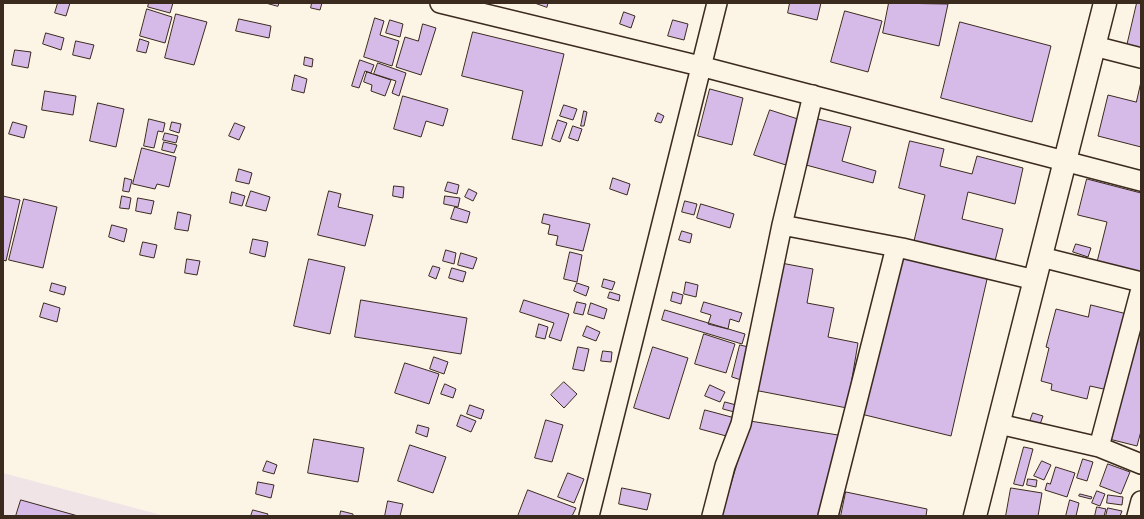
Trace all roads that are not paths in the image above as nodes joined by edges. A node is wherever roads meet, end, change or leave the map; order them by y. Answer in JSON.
{"nodes":[{"id":1,"x":440,"y":3,"type":"edge"},
{"id":2,"x":717,"y":3,"type":"edge"},
{"id":3,"x":1105,"y":3,"type":"edge"},
{"id":4,"x":1094,"y":46,"type":"junction"},
{"id":5,"x":1141,"y":58,"type":"edge"},
{"id":6,"x":700,"y":66,"type":"junction"},
{"id":7,"x":813,"y":95,"type":"junction"},
{"id":8,"x":1065,"y":161,"type":"junction"},
{"id":9,"x":1141,"y":181,"type":"edge"},
{"id":10,"x":782,"y":225,"type":"junction"},
{"id":11,"x":896,"y":247,"type":"junction"},
{"id":12,"x":1041,"y":257,"type":"junction"},
{"id":13,"x":1035,"y":280,"type":"junction"},
{"id":14,"x":1141,"y":282,"type":"edge"},
{"id":15,"x":1141,"y":289,"type":"edge"},
{"id":16,"x":999,"y":424,"type":"junction"},
{"id":17,"x":1099,"y":448,"type":"junction"},
{"id":18,"x":1141,"y":464,"type":"edge"},
{"id":19,"x":1141,"y":501,"type":"edge"},
{"id":20,"x":589,"y":516,"type":"edge"},
{"id":21,"x":712,"y":516,"type":"edge"},
{"id":22,"x":828,"y":516,"type":"edge"},
{"id":23,"x":975,"y":516,"type":"edge"},
{"id":24,"x":1137,"y":516,"type":"edge"}],
"edges":[{"from":1,"to":6,"type":"street"},
{"from":2,"to":6,"type":"street"},
{"from":3,"to":4,"type":"street"},
{"from":4,"to":5,"type":"street"},
{"from":4,"to":8,"type":"street"},
{"from":6,"to":7,"type":"street"},
{"from":6,"to":20,"type":"street"},
{"from":7,"to":8,"type":"street"},
{"from":7,"to":10,"type":"street"},
{"from":8,"to":9,"type":"street"},
{"from":8,"to":12,"type":"street"},
{"from":10,"to":11,"type":"street"},
{"from":10,"to":21,"type":"street"},
{"from":11,"to":13,"type":"street"},
{"from":11,"to":22,"type":"street"},
{"from":12,"to":13,"type":"street"},
{"from":12,"to":14,"type":"street"},
{"from":13,"to":16,"type":"street"},
{"from":15,"to":17,"type":"street"},
{"from":16,"to":17,"type":"street"},
{"from":16,"to":23,"type":"street"},
{"from":17,"to":18,"type":"street"},
{"from":19,"to":24,"type":"street"}]}
